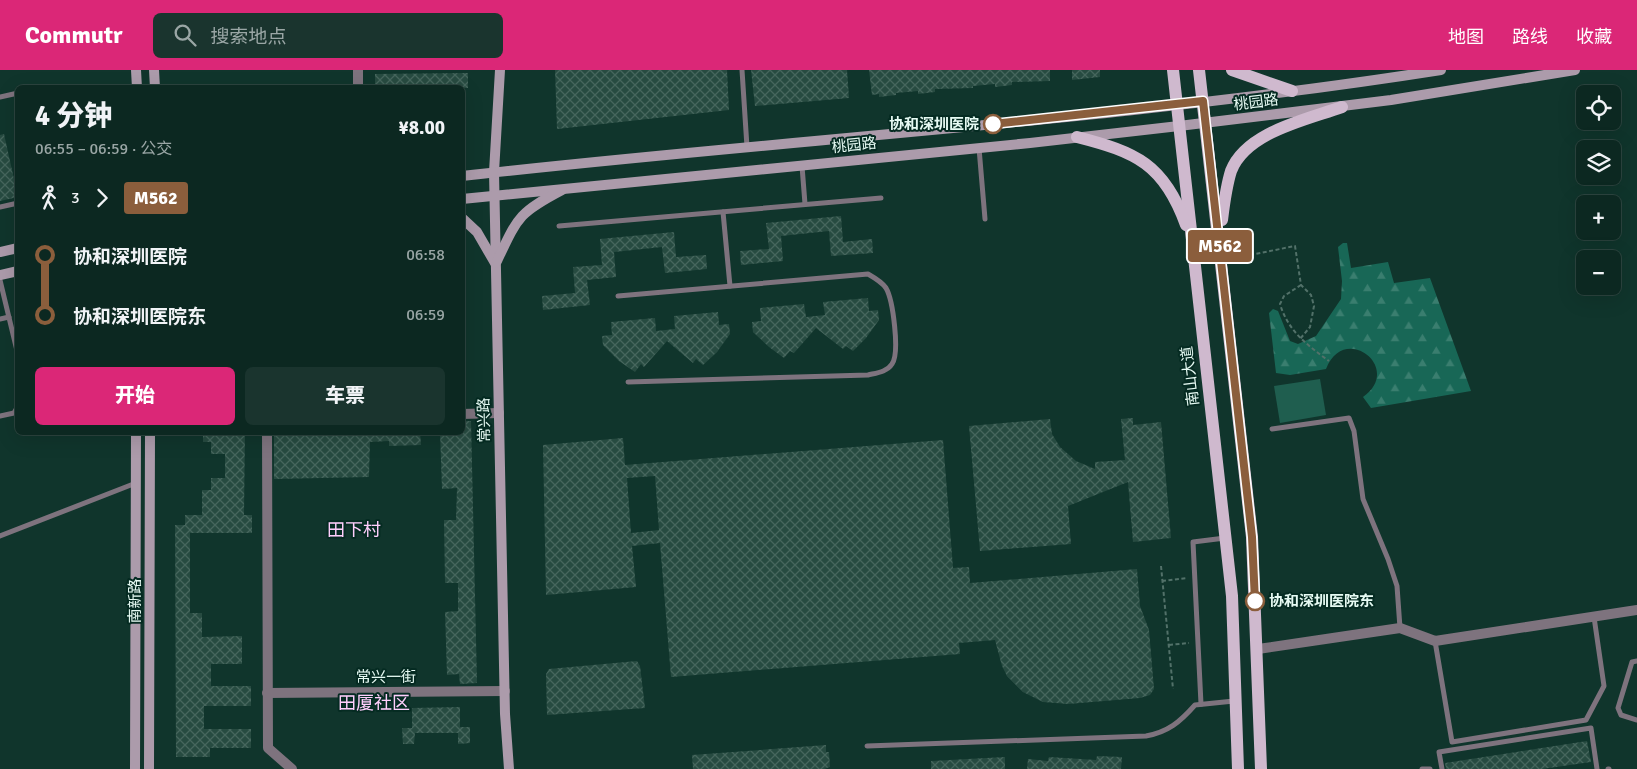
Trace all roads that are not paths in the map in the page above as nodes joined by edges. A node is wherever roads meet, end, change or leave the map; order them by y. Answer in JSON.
{"nodes":[{"id":1,"x":136,"y":70,"type":"edge"},
{"id":2,"x":154,"y":70,"type":"edge"},
{"id":3,"x":358,"y":70,"type":"edge"},
{"id":4,"x":500,"y":70,"type":"edge"},
{"id":5,"x":742,"y":70,"type":"edge"},
{"id":6,"x":1173,"y":70,"type":"edge"},
{"id":7,"x":1199,"y":70,"type":"edge"},
{"id":8,"x":1232,"y":70,"type":"edge"},
{"id":9,"x":1441,"y":70,"type":"edge"},
{"id":10,"x":1575,"y":70,"type":"edge"},
{"id":11,"x":1386,"y":74,"type":"edge"},
{"id":12,"x":137,"y":85,"type":"edge"},
{"id":13,"x":155,"y":85,"type":"edge"},
{"id":14,"x":358,"y":85,"type":"edge"},
{"id":15,"x":1292,"y":91,"type":"junction"},
{"id":16,"x":15,"y":94,"type":"edge"},
{"id":17,"x":0,"y":96,"type":"edge"},
{"id":18,"x":1203,"y":101,"type":"junction"},
{"id":19,"x":1177,"y":104,"type":"junction"},
{"id":20,"x":1342,"y":107,"type":"junction"},
{"id":21,"x":1205,"y":123,"type":"junction"},
{"id":22,"x":1179,"y":126,"type":"junction"},
{"id":23,"x":1077,"y":137,"type":"junction"},
{"id":24,"x":748,"y":148,"type":"junction"},
{"id":25,"x":979,"y":148,"type":"junction"},
{"id":26,"x":802,"y":166,"type":"junction"},
{"id":27,"x":494,"y":172,"type":"junction"},
{"id":28,"x":465,"y":176,"type":"edge"},
{"id":29,"x":567,"y":188,"type":"junction"},
{"id":30,"x":494,"y":194,"type":"junction"},
{"id":31,"x":882,"y":198,"type":"dead end"},
{"id":32,"x":465,"y":199,"type":"edge"},
{"id":33,"x":15,"y":204,"type":"edge"},
{"id":34,"x":804,"y":204,"type":"junction"},
{"id":35,"x":0,"y":207,"type":"edge"},
{"id":36,"x":723,"y":212,"type":"junction"},
{"id":37,"x":985,"y":219,"type":"dead end"},
{"id":38,"x":465,"y":221,"type":"edge"},
{"id":39,"x":559,"y":226,"type":"dead end"},
{"id":40,"x":1219,"y":238,"type":"junction"},
{"id":41,"x":1192,"y":241,"type":"junction"},
{"id":42,"x":15,"y":249,"type":"edge"},
{"id":43,"x":0,"y":252,"type":"edge"},
{"id":44,"x":496,"y":264,"type":"junction"},
{"id":45,"x":15,"y":272,"type":"edge"},
{"id":46,"x":0,"y":275,"type":"edge"},
{"id":47,"x":0,"y":280,"type":"edge"},
{"id":48,"x":730,"y":286,"type":"junction"},
{"id":49,"x":618,"y":296,"type":"dead end"},
{"id":50,"x":9,"y":317,"type":"junction"},
{"id":51,"x":0,"y":319,"type":"edge"},
{"id":52,"x":15,"y":342,"type":"edge"},
{"id":53,"x":628,"y":382,"type":"dead end"},
{"id":54,"x":15,"y":411,"type":"edge"},
{"id":55,"x":499,"y":413,"type":"junction"},
{"id":56,"x":465,"y":414,"type":"edge"},
{"id":57,"x":0,"y":416,"type":"edge"},
{"id":58,"x":1272,"y":429,"type":"dead end"},
{"id":59,"x":136,"y":435,"type":"edge"},
{"id":60,"x":150,"y":435,"type":"edge"},
{"id":61,"x":267,"y":435,"type":"edge"},
{"id":62,"x":136,"y":482,"type":"junction"},
{"id":63,"x":0,"y":536,"type":"edge"},
{"id":64,"x":1227,"y":538,"type":"junction"},
{"id":65,"x":1637,"y":610,"type":"edge"},
{"id":66,"x":1594,"y":617,"type":"junction"},
{"id":67,"x":1400,"y":628,"type":"junction"},
{"id":68,"x":1435,"y":641,"type":"junction"},
{"id":69,"x":1258,"y":649,"type":"junction"},
{"id":70,"x":1637,"y":661,"type":"edge"},
{"id":71,"x":505,"y":691,"type":"junction"},
{"id":72,"x":268,"y":693,"type":"junction"},
{"id":73,"x":1238,"y":701,"type":"junction"},
{"id":74,"x":1201,"y":704,"type":"junction"},
{"id":75,"x":1637,"y":720,"type":"edge"},
{"id":76,"x":867,"y":746,"type":"dead end"},
{"id":77,"x":135,"y":769,"type":"edge"},
{"id":78,"x":149,"y":769,"type":"edge"},
{"id":79,"x":292,"y":769,"type":"edge"},
{"id":80,"x":509,"y":769,"type":"edge"},
{"id":81,"x":1238,"y":769,"type":"edge"},
{"id":82,"x":1261,"y":769,"type":"edge"},
{"id":83,"x":1422,"y":769,"type":"edge"},
{"id":84,"x":1430,"y":769,"type":"edge"},
{"id":85,"x":1442,"y":769,"type":"edge"},
{"id":86,"x":1597,"y":769,"type":"edge"}],
"edges":[{"from":1,"to":12,"type":"main road"},
{"from":2,"to":13,"type":"main road"},
{"from":3,"to":14,"type":"street"},
{"from":4,"to":27,"type":"main road","name":"常兴路"},
{"from":5,"to":24,"type":"lane"},
{"from":6,"to":19,"type":"main road","name":"南山大道"},
{"from":7,"to":18,"type":"main road"},
{"from":8,"to":15,"type":"main road"},
{"from":9,"to":11,"type":"main road","name":"桃园路"},
{"from":10,"to":20,"type":"main road","name":"桃园路"},
{"from":11,"to":15,"type":"main road","name":"桃园路"},
{"from":15,"to":18,"type":"main road","name":"桃园路"},
{"from":16,"to":17,"type":"lane"},
{"from":18,"to":19,"type":"main road","name":"桃园路"},
{"from":18,"to":21,"type":"main road"},
{"from":19,"to":22,"type":"main road","name":"南山大道"},
{"from":19,"to":24,"type":"main road","name":"桃园路"},
{"from":20,"to":21,"type":"main road","name":"桃园路"},
{"from":20,"to":40,"type":"main road"},
{"from":21,"to":22,"type":"main road","name":"桃园路"},
{"from":21,"to":40,"type":"main road"},
{"from":22,"to":23,"type":"main road","name":"桃园路"},
{"from":22,"to":41,"type":"main road","name":"南山大道"},
{"from":23,"to":25,"type":"main road","name":"桃园路"},
{"from":23,"to":41,"type":"main road"},
{"from":24,"to":27,"type":"main road","name":"桃园路"},
{"from":25,"to":26,"type":"main road","name":"桃园路"},
{"from":25,"to":37,"type":"lane"},
{"from":26,"to":29,"type":"main road","name":"桃园路"},
{"from":26,"to":34,"type":"lane"},
{"from":27,"to":28,"type":"main road","name":"桃园路"},
{"from":27,"to":30,"type":"main road","name":"常兴路"},
{"from":29,"to":30,"type":"main road","name":"桃园路"},
{"from":29,"to":44,"type":"main road"},
{"from":30,"to":32,"type":"main road","name":"桃园路"},
{"from":30,"to":44,"type":"main road","name":"常兴路"},
{"from":31,"to":34,"type":"lane"},
{"from":33,"to":35,"type":"lane"},
{"from":34,"to":36,"type":"lane"},
{"from":36,"to":39,"type":"lane"},
{"from":36,"to":48,"type":"lane"},
{"from":38,"to":44,"type":"main road"},
{"from":40,"to":69,"type":"main road"},
{"from":41,"to":64,"type":"main road","name":"南山大道"},
{"from":42,"to":43,"type":"main road"},
{"from":44,"to":55,"type":"main road","name":"常兴路"},
{"from":45,"to":46,"type":"main road"},
{"from":47,"to":50,"type":"lane"},
{"from":48,"to":49,"type":"lane"},
{"from":48,"to":53,"type":"lane"},
{"from":50,"to":51,"type":"lane"},
{"from":50,"to":52,"type":"lane"},
{"from":54,"to":57,"type":"lane"},
{"from":55,"to":56,"type":"street"},
{"from":55,"to":71,"type":"main road","name":"常兴路"},
{"from":58,"to":67,"type":"lane"},
{"from":59,"to":62,"type":"main road","name":"南新路"},
{"from":60,"to":78,"type":"main road","name":"南新路"},
{"from":61,"to":72,"type":"street"},
{"from":62,"to":63,"type":"lane"},
{"from":62,"to":77,"type":"main road","name":"南新路"},
{"from":64,"to":73,"type":"main road","name":"南山大道"},
{"from":64,"to":74,"type":"lane"},
{"from":65,"to":66,"type":"street"},
{"from":66,"to":68,"type":"street"},
{"from":66,"to":68,"type":"lane"},
{"from":67,"to":68,"type":"street"},
{"from":67,"to":69,"type":"street"},
{"from":69,"to":82,"type":"main road"},
{"from":70,"to":75,"type":"lane"},
{"from":71,"to":72,"type":"street","name":"常兴一街"},
{"from":71,"to":80,"type":"main road","name":"常兴路"},
{"from":72,"to":79,"type":"street"},
{"from":73,"to":74,"type":"lane"},
{"from":73,"to":81,"type":"main road","name":"南山大道"},
{"from":74,"to":76,"type":"lane"},
{"from":83,"to":84,"type":"lane"},
{"from":85,"to":86,"type":"lane"}]}
